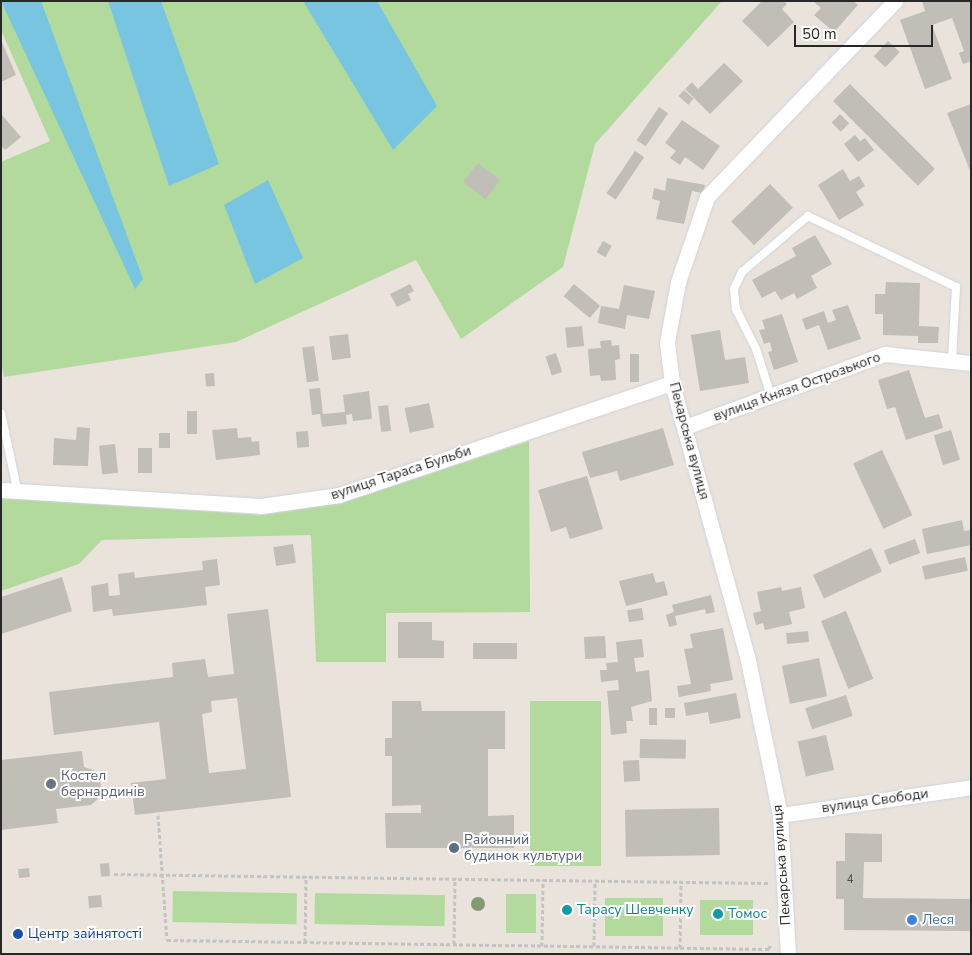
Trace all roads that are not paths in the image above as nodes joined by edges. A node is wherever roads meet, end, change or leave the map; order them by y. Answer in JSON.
{"nodes":[{"id":1,"x":895,"y":1,"type":"edge"},
{"id":2,"x":952,"y":361,"type":"junction"},
{"id":3,"x":971,"y":363,"type":"edge"},
{"id":4,"x":672,"y":384,"type":"junction"},
{"id":5,"x":771,"y":396,"type":"junction"},
{"id":6,"x":1,"y":412,"type":"edge"},
{"id":7,"x":685,"y":427,"type":"junction"},
{"id":8,"x":17,"y":488,"type":"junction"},
{"id":9,"x":1,"y":490,"type":"edge"},
{"id":10,"x":971,"y":787,"type":"edge"},
{"id":11,"x":780,"y":815,"type":"junction"},
{"id":12,"x":788,"y":954,"type":"edge"}],
"edges":[{"from":1,"to":4,"type":"street","name":"Пекарська вулиця"},
{"from":2,"to":3,"type":"street","name":"вулиця Князя Острозького"},
{"from":2,"to":5,"type":"street","name":"вулиця Князя Острозького"},
{"from":2,"to":5,"type":"lane"},
{"from":4,"to":7,"type":"street","name":"Пекарська вулиця"},
{"from":4,"to":8,"type":"street","name":"вулиця Тараса Бульби"},
{"from":5,"to":7,"type":"street","name":"вулиця Князя Острозького"},
{"from":6,"to":8,"type":"lane"},
{"from":7,"to":11,"type":"street","name":"Пекарська вулиця"},
{"from":8,"to":9,"type":"street","name":"вулиця Тараса Бульби"},
{"from":10,"to":11,"type":"street","name":"вулиця Свободи"},
{"from":11,"to":12,"type":"street","name":"Пекарська вулиця"}]}
